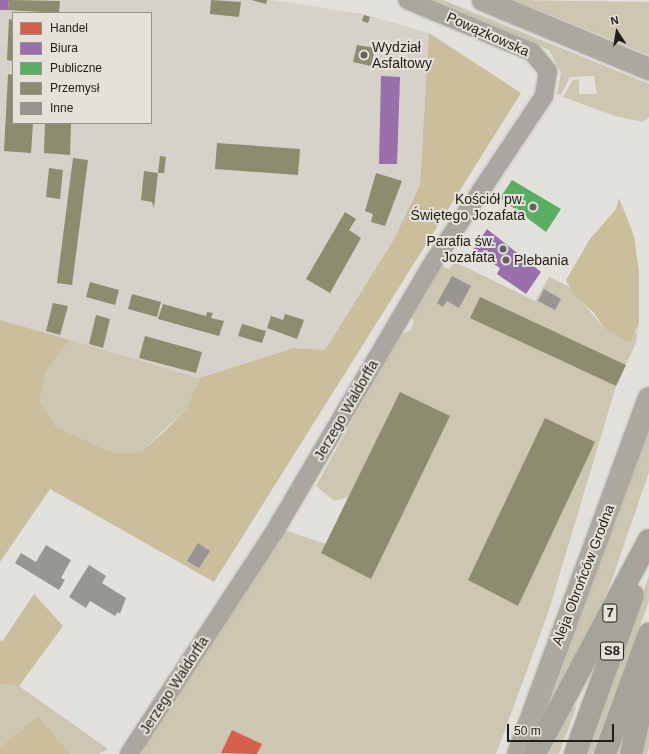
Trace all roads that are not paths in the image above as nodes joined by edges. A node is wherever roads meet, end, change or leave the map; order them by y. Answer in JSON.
{"nodes":[{"id":1,"x":407,"y":0,"type":"edge"},
{"id":2,"x":482,"y":0,"type":"edge"},
{"id":3,"x":543,"y":63,"type":"joint"},
{"id":4,"x":649,"y":69,"type":"edge"},
{"id":5,"x":649,"y":398,"type":"edge"},
{"id":6,"x":649,"y":547,"type":"edge"},
{"id":7,"x":649,"y":634,"type":"edge"},
{"id":8,"x":649,"y":674,"type":"edge"},
{"id":9,"x":129,"y":754,"type":"edge"},
{"id":10,"x":518,"y":754,"type":"edge"},
{"id":11,"x":535,"y":754,"type":"edge"},
{"id":12,"x":575,"y":754,"type":"edge"},
{"id":13,"x":605,"y":754,"type":"edge"},
{"id":14,"x":631,"y":754,"type":"edge"}],
"edges":[{"from":1,"to":3,"type":"street","name":"Powązkowska"},
{"from":2,"to":4,"type":"main road"},
{"from":3,"to":9,"type":"street","name":"Jerzego Waldorffa"},
{"from":5,"to":10,"type":"main road","name":"Aleja Obrońców Grodna"},
{"from":6,"to":11,"type":"highway","number":"7"},
{"from":6,"to":12,"type":"highway","number":"S8"},
{"from":7,"to":13,"type":"highway","number":"S8"},
{"from":8,"to":14,"type":"highway"}]}
